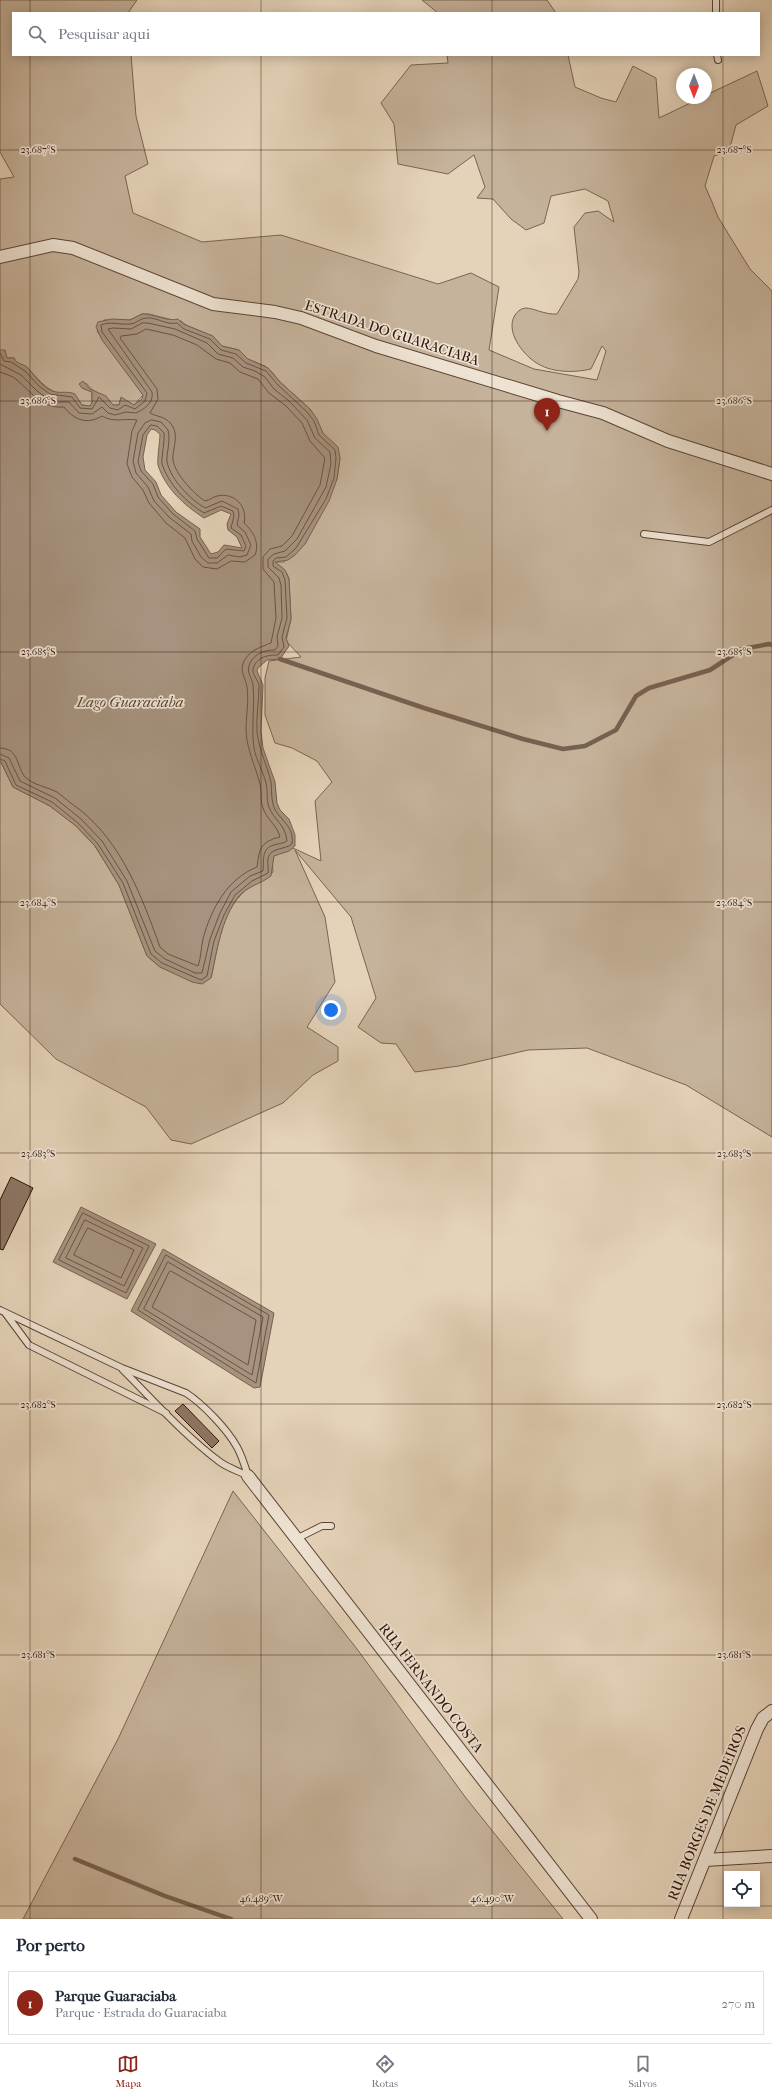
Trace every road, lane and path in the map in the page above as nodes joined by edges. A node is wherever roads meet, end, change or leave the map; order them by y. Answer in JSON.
{"nodes":[{"id":1,"x":716,"y":0,"type":"edge"},
{"id":2,"x":716,"y":12,"type":"edge"},
{"id":3,"x":0,"y":257,"type":"edge"},
{"id":4,"x":772,"y":474,"type":"edge"},
{"id":5,"x":772,"y":510,"type":"edge"},
{"id":6,"x":644,"y":534,"type":"dead end"},
{"id":7,"x":3,"y":1312,"type":"edge"},
{"id":8,"x":122,"y":1368,"type":"junction"},
{"id":9,"x":166,"y":1413,"type":"junction"},
{"id":10,"x":248,"y":1476,"type":"junction"},
{"id":11,"x":331,"y":1526,"type":"dead end"},
{"id":12,"x":296,"y":1539,"type":"junction"},
{"id":13,"x":768,"y":1715,"type":"edge"},
{"id":14,"x":772,"y":1856,"type":"edge"},
{"id":15,"x":705,"y":1860,"type":"junction"},
{"id":16,"x":591,"y":1919,"type":"edge"},
{"id":17,"x":680,"y":1919,"type":"edge"}],
"edges":[{"from":1,"to":2,"type":"lane"},
{"from":3,"to":4,"type":"street","name":"ESTRADA DO GUARACIABA"},
{"from":5,"to":6,"type":"lane"},
{"from":7,"to":8,"type":"lane"},
{"from":7,"to":9,"type":"lane"},
{"from":8,"to":9,"type":"lane"},
{"from":8,"to":10,"type":"lane"},
{"from":9,"to":10,"type":"lane"},
{"from":10,"to":12,"type":"street","name":"RUA FERNANDO COSTA"},
{"from":11,"to":12,"type":"lane"},
{"from":12,"to":16,"type":"street","name":"RUA FERNANDO COSTA"},
{"from":13,"to":15,"type":"street","name":"RUA BORGES DE MEDEIROS"},
{"from":14,"to":15,"type":"street"},
{"from":15,"to":17,"type":"street","name":"RUA BORGES DE MEDEIROS"}]}
